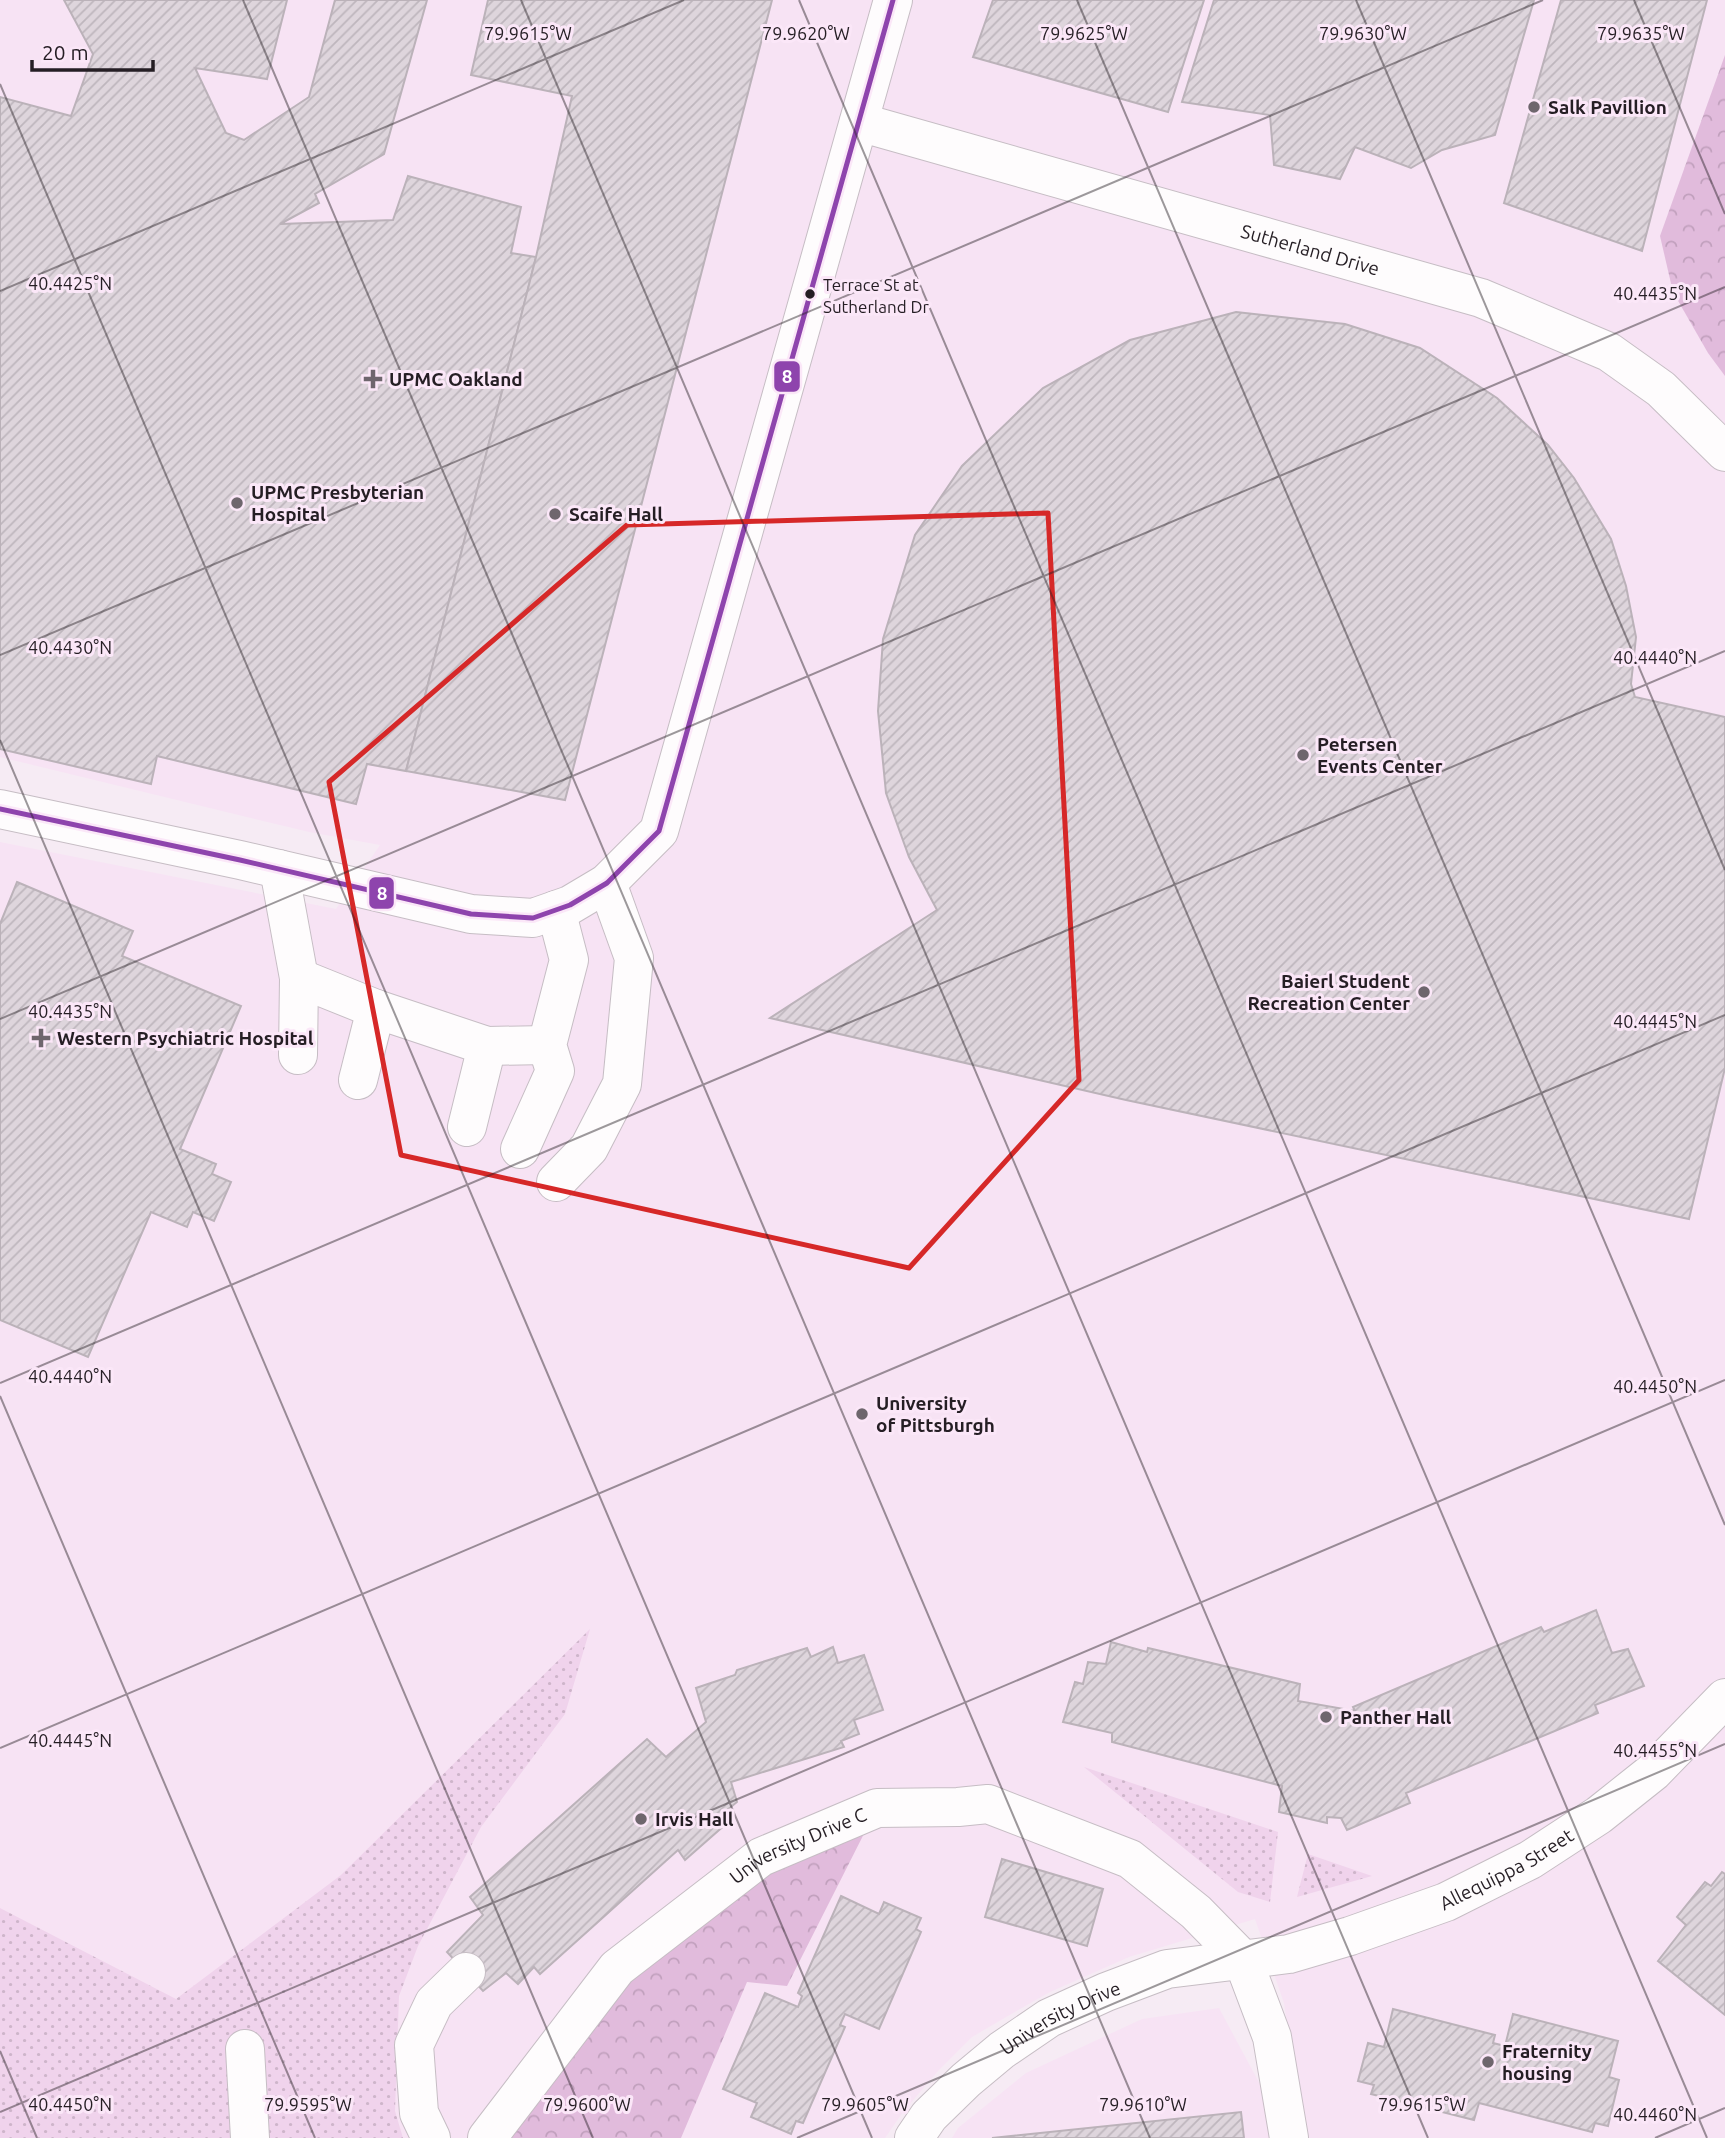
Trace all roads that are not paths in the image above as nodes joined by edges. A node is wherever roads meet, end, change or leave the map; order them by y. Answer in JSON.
{"nodes":[{"id":1,"x":893,"y":0,"type":"edge"},
{"id":2,"x":859,"y":122,"type":"junction"},
{"id":3,"x":1725,"y":452,"type":"edge"},
{"id":4,"x":0,"y":809,"type":"edge"},
{"id":5,"x":279,"y":869,"type":"junction"},
{"id":6,"x":602,"y":886,"type":"junction"},
{"id":7,"x":556,"y":910,"type":"junction"},
{"id":8,"x":299,"y":978,"type":"junction"},
{"id":9,"x":376,"y":1009,"type":"junction"},
{"id":10,"x":547,"y":1045,"type":"junction"},
{"id":11,"x":487,"y":1046,"type":"junction"},
{"id":12,"x":299,"y":1055,"type":"dead end"},
{"id":13,"x":358,"y":1080,"type":"dead end"},
{"id":14,"x":467,"y":1127,"type":"dead end"},
{"id":15,"x":520,"y":1150,"type":"dead end"},
{"id":16,"x":556,"y":1182,"type":"dead end"},
{"id":17,"x":1724,"y":1702,"type":"edge"},
{"id":18,"x":1243,"y":1960,"type":"junction"},
{"id":19,"x":466,"y":1972,"type":"dead end"},
{"id":20,"x":245,"y":2049,"type":"dead end"},
{"id":21,"x":250,"y":2138,"type":"edge"},
{"id":22,"x":431,"y":2138,"type":"edge"},
{"id":23,"x":486,"y":2138,"type":"edge"},
{"id":24,"x":914,"y":2138,"type":"edge"},
{"id":25,"x":1289,"y":2138,"type":"edge"}],
"edges":[{"from":1,"to":2,"type":"street"},
{"from":2,"to":3,"type":"street","name":"Sutherland Drive"},
{"from":2,"to":6,"type":"street"},
{"from":4,"to":5,"type":"street"},
{"from":5,"to":7,"type":"street"},
{"from":5,"to":8,"type":"street"},
{"from":6,"to":7,"type":"street"},
{"from":6,"to":16,"type":"street"},
{"from":7,"to":10,"type":"street"},
{"from":8,"to":9,"type":"street"},
{"from":8,"to":12,"type":"street"},
{"from":9,"to":11,"type":"street"},
{"from":9,"to":13,"type":"street"},
{"from":10,"to":11,"type":"street"},
{"from":10,"to":15,"type":"street"},
{"from":11,"to":14,"type":"street"},
{"from":17,"to":18,"type":"street","name":"Allequippa Street"},
{"from":18,"to":23,"type":"street","name":"University Drive C"},
{"from":18,"to":24,"type":"street","name":"University Drive"},
{"from":18,"to":25,"type":"street","name":"University Drive C"},
{"from":19,"to":22,"type":"street"},
{"from":20,"to":21,"type":"street"}]}
